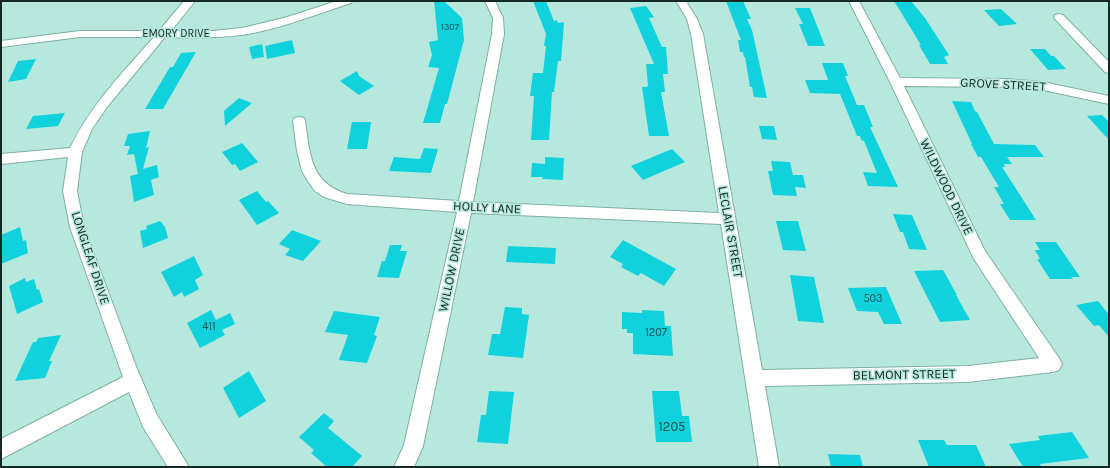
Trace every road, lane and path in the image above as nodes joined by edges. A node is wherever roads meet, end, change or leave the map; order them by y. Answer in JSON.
{"nodes":[{"id":1,"x":190,"y":1,"type":"edge"},
{"id":2,"x":347,"y":1,"type":"edge"},
{"id":3,"x":490,"y":1,"type":"edge"},
{"id":4,"x":680,"y":1,"type":"edge"},
{"id":5,"x":854,"y":1,"type":"edge"},
{"id":6,"x":1059,"y":17,"type":"dead end"},
{"id":7,"x":162,"y":34,"type":"junction"},
{"id":8,"x":1,"y":44,"type":"edge"},
{"id":9,"x":1109,"y":69,"type":"edge"},
{"id":10,"x":896,"y":82,"type":"junction"},
{"id":11,"x":1109,"y":100,"type":"edge"},
{"id":12,"x":299,"y":121,"type":"dead end"},
{"id":13,"x":75,"y":152,"type":"junction"},
{"id":14,"x":1,"y":159,"type":"edge"},
{"id":15,"x":465,"y":207,"type":"junction"},
{"id":16,"x":727,"y":219,"type":"junction"},
{"id":17,"x":1053,"y":364,"type":"joint"},
{"id":18,"x":755,"y":378,"type":"junction"},
{"id":19,"x":133,"y":381,"type":"junction"},
{"id":20,"x":1,"y":449,"type":"edge"},
{"id":21,"x":179,"y":467,"type":"edge"},
{"id":22,"x":404,"y":467,"type":"edge"},
{"id":23,"x":769,"y":467,"type":"edge"}],
"edges":[{"from":1,"to":7,"type":"street","name":"LONGLEAF DRIVE"},
{"from":2,"to":7,"type":"street","name":"EMORY DRIVE"},
{"from":3,"to":15,"type":"street","name":"WILLOW DRIVE"},
{"from":4,"to":16,"type":"street","name":"LECLAIR STREET"},
{"from":5,"to":10,"type":"street","name":"WILDWOOD DRIVE"},
{"from":6,"to":9,"type":"street"},
{"from":7,"to":8,"type":"street","name":"EMORY DRIVE"},
{"from":7,"to":13,"type":"street","name":"LONGLEAF DRIVE"},
{"from":10,"to":11,"type":"street","name":"GROVE STREET"},
{"from":10,"to":17,"type":"street","name":"WILDWOOD DRIVE"},
{"from":12,"to":15,"type":"street","name":"HOLLY LANE"},
{"from":13,"to":14,"type":"street"},
{"from":13,"to":19,"type":"street","name":"LONGLEAF DRIVE"},
{"from":15,"to":16,"type":"street","name":"HOLLY LANE"},
{"from":15,"to":22,"type":"street","name":"WILLOW DRIVE"},
{"from":16,"to":18,"type":"street","name":"LECLAIR STREET"},
{"from":17,"to":18,"type":"street","name":"BELMONT STREET"},
{"from":18,"to":23,"type":"street","name":"LECLAIR STREET"},
{"from":19,"to":20,"type":"street"},
{"from":19,"to":21,"type":"street","name":"LONGLEAF DRIVE"}]}
